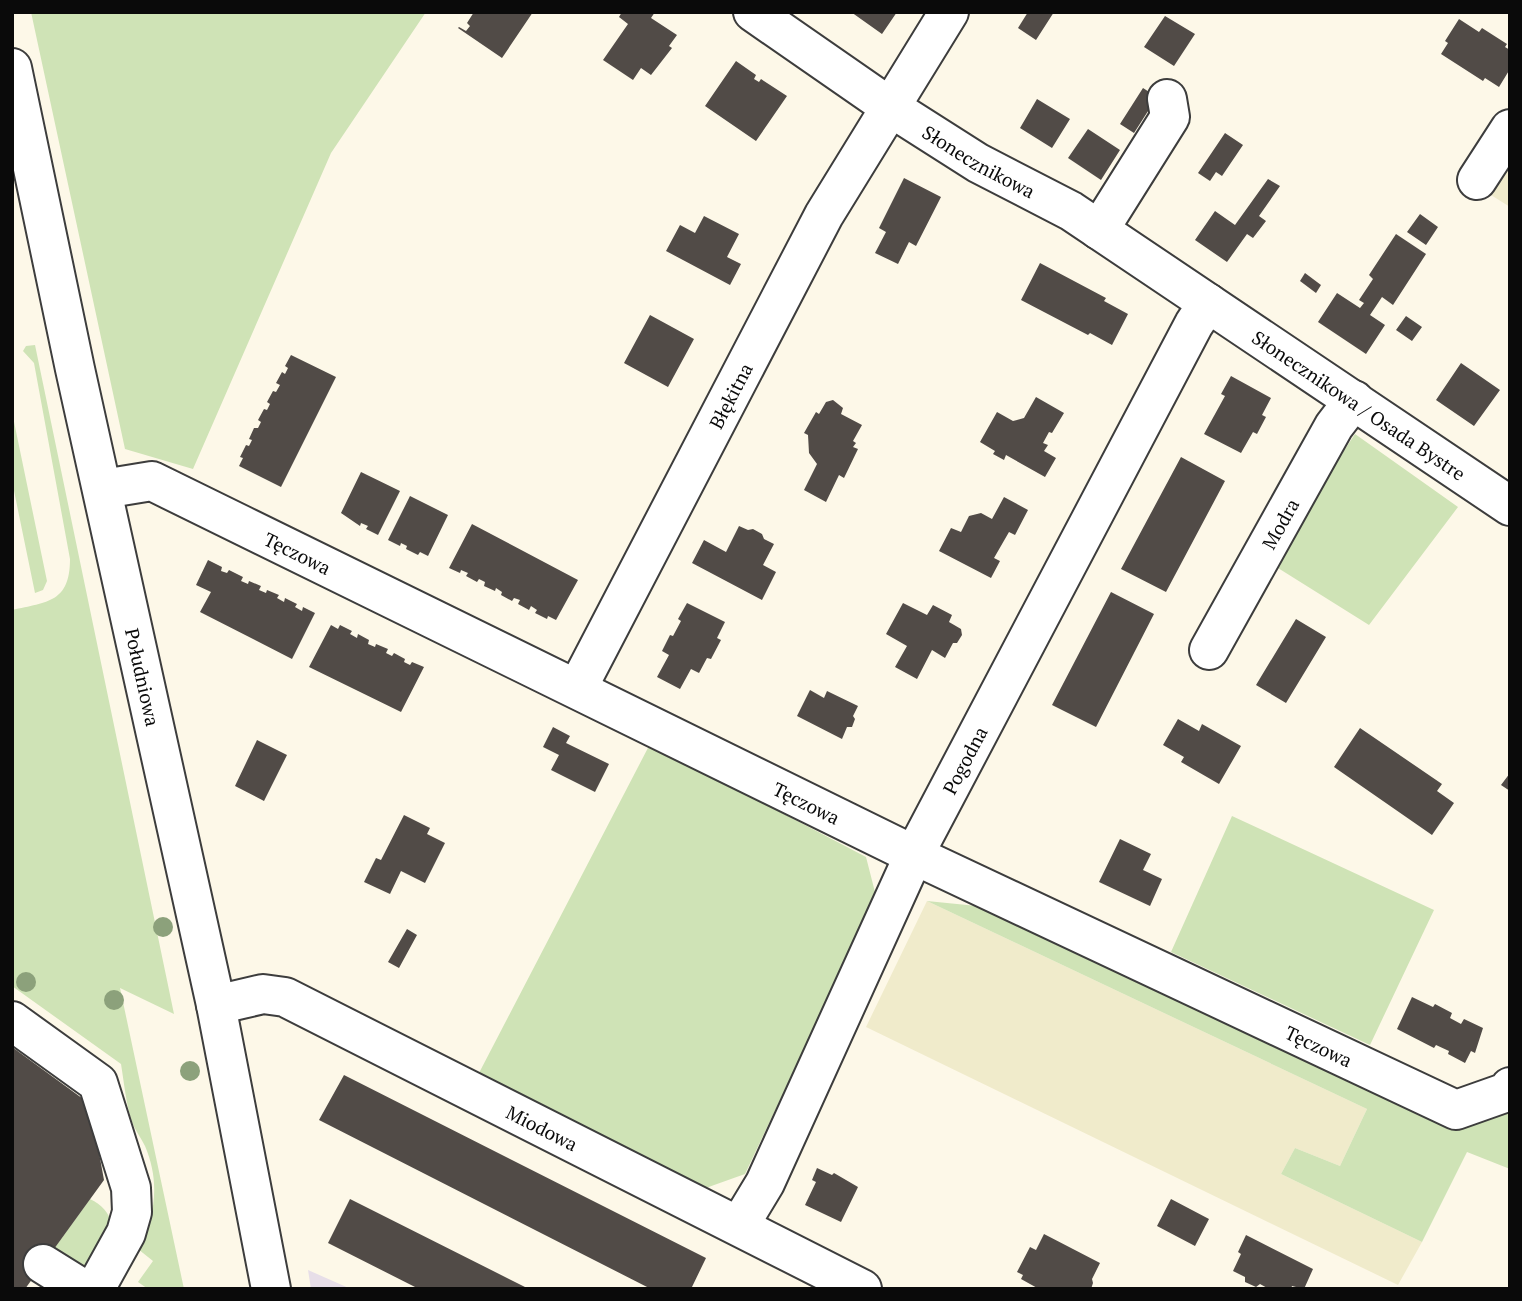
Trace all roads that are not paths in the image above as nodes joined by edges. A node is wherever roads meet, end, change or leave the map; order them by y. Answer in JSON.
{"nodes":[{"id":1,"x":753,"y":12,"type":"edge"},
{"id":2,"x":949,"y":12,"type":"edge"},
{"id":3,"x":12,"y":68,"type":"edge"},
{"id":4,"x":1167,"y":99,"type":"dead end"},
{"id":5,"x":890,"y":107,"type":"junction"},
{"id":6,"x":1510,"y":129,"type":"edge"},
{"id":7,"x":1477,"y":180,"type":"dead end"},
{"id":8,"x":1099,"y":230,"type":"junction"},
{"id":9,"x":1208,"y":303,"type":"junction"},
{"id":10,"x":1354,"y":400,"type":"junction"},
{"id":11,"x":103,"y":489,"type":"junction"},
{"id":12,"x":1510,"y":506,"type":"edge"},
{"id":13,"x":1209,"y":649,"type":"dead end"},
{"id":14,"x":577,"y":689,"type":"junction"},
{"id":15,"x":914,"y":855,"type":"junction"},
{"id":16,"x":216,"y":1005,"type":"junction"},
{"id":17,"x":12,"y":1021,"type":"edge"},
{"id":18,"x":1510,"y":1087,"type":"edge"},
{"id":19,"x":739,"y":1226,"type":"junction"},
{"id":20,"x":43,"y":1264,"type":"dead end"},
{"id":21,"x":83,"y":1289,"type":"edge"},
{"id":22,"x":95,"y":1289,"type":"edge"},
{"id":23,"x":271,"y":1289,"type":"edge"},
{"id":24,"x":862,"y":1289,"type":"edge"}],
"edges":[{"from":1,"to":5,"type":"street","name":"Słonecznikowa"},
{"from":2,"to":5,"type":"street","name":"Błękitna"},
{"from":3,"to":11,"type":"street","name":"Południowa"},
{"from":4,"to":8,"type":"street"},
{"from":5,"to":8,"type":"street","name":"Słonecznikowa"},
{"from":5,"to":14,"type":"street","name":"Błękitna"},
{"from":6,"to":7,"type":"street"},
{"from":8,"to":9,"type":"street","name":"Słonecznikowa"},
{"from":9,"to":10,"type":"street","name":"Słonecznikowa / Osada Bystre"},
{"from":9,"to":15,"type":"street","name":"Pogodna"},
{"from":10,"to":12,"type":"street","name":"Słonecznikowa / Osada Bystre"},
{"from":10,"to":13,"type":"street","name":"Modra"},
{"from":11,"to":14,"type":"street","name":"Tęczowa"},
{"from":11,"to":16,"type":"street","name":"Południowa"},
{"from":14,"to":15,"type":"street","name":"Tęczowa"},
{"from":15,"to":18,"type":"street","name":"Tęczowa"},
{"from":15,"to":19,"type":"street","name":"Pogodna"},
{"from":16,"to":19,"type":"street","name":"Miodowa"},
{"from":16,"to":23,"type":"street","name":"Południowa"},
{"from":17,"to":22,"type":"street"},
{"from":19,"to":24,"type":"street","name":"Miodowa"},
{"from":20,"to":21,"type":"street"}]}
